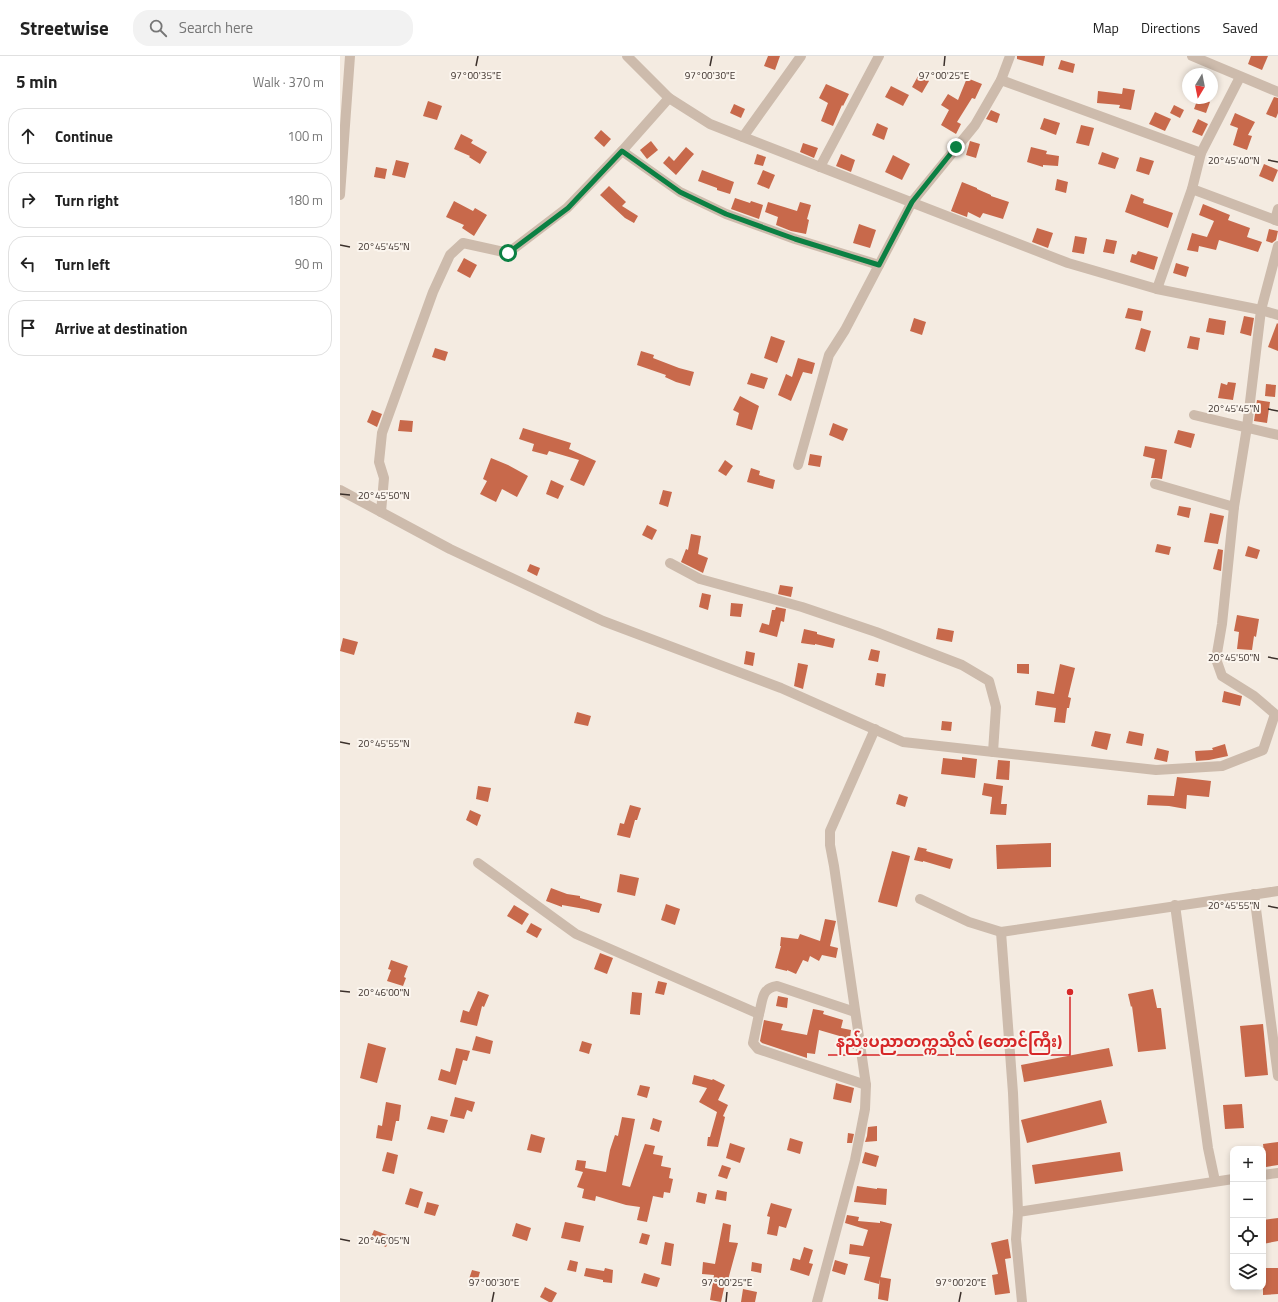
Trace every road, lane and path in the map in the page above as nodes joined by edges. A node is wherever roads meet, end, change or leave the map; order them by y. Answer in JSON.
{"nodes":[{"id":1,"x":350,"y":56,"type":"edge"},
{"id":2,"x":627,"y":56,"type":"edge"},
{"id":3,"x":801,"y":56,"type":"edge"},
{"id":4,"x":879,"y":56,"type":"edge"},
{"id":5,"x":1010,"y":56,"type":"edge"},
{"id":6,"x":1192,"y":56,"type":"edge"},
{"id":7,"x":1240,"y":77,"type":"junction"},
{"id":8,"x":1001,"y":80,"type":"junction"},
{"id":9,"x":1278,"y":92,"type":"edge"},
{"id":10,"x":669,"y":98,"type":"junction"},
{"id":11,"x":743,"y":137,"type":"junction"},
{"id":12,"x":622,"y":151,"type":"junction"},
{"id":13,"x":1201,"y":153,"type":"junction"},
{"id":14,"x":820,"y":167,"type":"junction"},
{"id":15,"x":1192,"y":190,"type":"junction"},
{"id":16,"x":340,"y":195,"type":"edge"},
{"id":17,"x":912,"y":202,"type":"junction"},
{"id":18,"x":1278,"y":209,"type":"edge"},
{"id":19,"x":1276,"y":220,"type":"edge"},
{"id":20,"x":1278,"y":246,"type":"edge"},
{"id":21,"x":879,"y":265,"type":"junction"},
{"id":22,"x":1157,"y":289,"type":"junction"},
{"id":23,"x":1260,"y":310,"type":"junction"},
{"id":24,"x":1278,"y":315,"type":"edge"},
{"id":25,"x":1194,"y":415,"type":"dead end"},
{"id":26,"x":1247,"y":427,"type":"junction"},
{"id":27,"x":1278,"y":436,"type":"edge"},
{"id":28,"x":798,"y":465,"type":"dead end"},
{"id":29,"x":1155,"y":484,"type":"dead end"},
{"id":30,"x":340,"y":490,"type":"edge"},
{"id":31,"x":1234,"y":507,"type":"junction"},
{"id":32,"x":381,"y":512,"type":"junction"},
{"id":33,"x":670,"y":563,"type":"dead end"},
{"id":34,"x":875,"y":729,"type":"junction"},
{"id":35,"x":993,"y":752,"type":"junction"},
{"id":36,"x":478,"y":863,"type":"dead end"},
{"id":37,"x":1278,"y":891,"type":"edge"},
{"id":38,"x":1254,"y":894,"type":"junction"},
{"id":39,"x":920,"y":899,"type":"dead end"},
{"id":40,"x":1175,"y":906,"type":"junction"},
{"id":41,"x":1001,"y":932,"type":"junction"},
{"id":42,"x":856,"y":1012,"type":"junction"},
{"id":43,"x":759,"y":1014,"type":"junction"},
{"id":44,"x":1278,"y":1076,"type":"edge"},
{"id":45,"x":866,"y":1085,"type":"junction"},
{"id":46,"x":1278,"y":1174,"type":"edge"},
{"id":47,"x":1266,"y":1175,"type":"edge"},
{"id":48,"x":1230,"y":1179,"type":"edge"},
{"id":49,"x":1215,"y":1181,"type":"junction"},
{"id":50,"x":1018,"y":1212,"type":"junction"},
{"id":51,"x":817,"y":1302,"type":"edge"},
{"id":52,"x":1022,"y":1302,"type":"edge"}],
"edges":[{"from":1,"to":16,"type":"street"},
{"from":2,"to":10,"type":"street"},
{"from":3,"to":11,"type":"street"},
{"from":4,"to":14,"type":"street"},
{"from":5,"to":8,"type":"street"},
{"from":6,"to":7,"type":"street"},
{"from":7,"to":9,"type":"street"},
{"from":7,"to":13,"type":"street"},
{"from":8,"to":13,"type":"street"},
{"from":8,"to":17,"type":"street"},
{"from":10,"to":11,"type":"street"},
{"from":10,"to":12,"type":"street"},
{"from":11,"to":14,"type":"street"},
{"from":12,"to":21,"type":"street"},
{"from":12,"to":32,"type":"street"},
{"from":13,"to":15,"type":"street"},
{"from":14,"to":17,"type":"street"},
{"from":15,"to":19,"type":"street"},
{"from":15,"to":22,"type":"street"},
{"from":17,"to":21,"type":"street"},
{"from":17,"to":22,"type":"street"},
{"from":18,"to":19,"type":"street"},
{"from":20,"to":23,"type":"street"},
{"from":21,"to":28,"type":"street"},
{"from":22,"to":23,"type":"street"},
{"from":23,"to":24,"type":"street"},
{"from":23,"to":26,"type":"street"},
{"from":25,"to":26,"type":"street"},
{"from":26,"to":27,"type":"street"},
{"from":26,"to":31,"type":"street"},
{"from":29,"to":31,"type":"street"},
{"from":30,"to":32,"type":"street"},
{"from":31,"to":35,"type":"street"},
{"from":32,"to":34,"type":"street"},
{"from":33,"to":35,"type":"street"},
{"from":34,"to":35,"type":"street"},
{"from":34,"to":42,"type":"street"},
{"from":36,"to":43,"type":"street"},
{"from":37,"to":38,"type":"street"},
{"from":38,"to":40,"type":"street"},
{"from":38,"to":44,"type":"street"},
{"from":39,"to":41,"type":"street"},
{"from":40,"to":41,"type":"street"},
{"from":40,"to":49,"type":"street"},
{"from":41,"to":50,"type":"street"},
{"from":42,"to":43,"type":"street"},
{"from":42,"to":45,"type":"street"},
{"from":43,"to":45,"type":"street"},
{"from":45,"to":51,"type":"street"},
{"from":46,"to":47,"type":"street"},
{"from":48,"to":49,"type":"street"},
{"from":49,"to":50,"type":"street"},
{"from":50,"to":52,"type":"street"}]}
